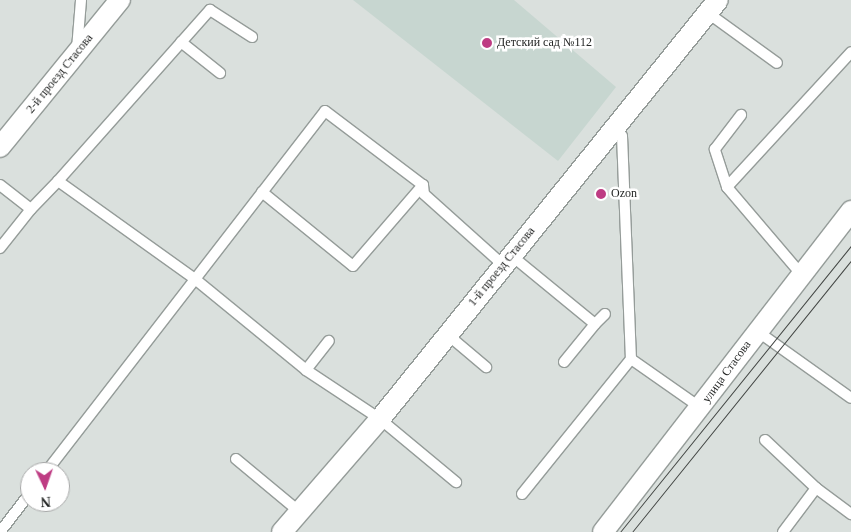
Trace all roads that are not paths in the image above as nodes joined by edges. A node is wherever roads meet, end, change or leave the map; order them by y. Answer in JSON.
{"nodes":[{"id":1,"x":81,"y":0,"type":"edge"},
{"id":2,"x":120,"y":0,"type":"edge"},
{"id":3,"x":713,"y":6,"type":"edge"},
{"id":4,"x":252,"y":37,"type":"dead end"},
{"id":5,"x":181,"y":42,"type":"junction"},
{"id":6,"x":851,"y":52,"type":"edge"},
{"id":7,"x":76,"y":53,"type":"junction"},
{"id":8,"x":777,"y":63,"type":"dead end"},
{"id":9,"x":220,"y":73,"type":"dead end"},
{"id":10,"x":741,"y":115,"type":"dead end"},
{"id":11,"x":612,"y":128,"type":"junction"},
{"id":12,"x":0,"y":147,"type":"edge"},
{"id":13,"x":58,"y":181,"type":"junction"},
{"id":14,"x":0,"y":185,"type":"edge"},
{"id":15,"x":423,"y":185,"type":"junction"},
{"id":16,"x":727,"y":187,"type":"junction"},
{"id":17,"x":262,"y":192,"type":"junction"},
{"id":18,"x":31,"y":209,"type":"junction"},
{"id":19,"x":851,"y":211,"type":"edge"},
{"id":20,"x":0,"y":248,"type":"edge"},
{"id":21,"x":507,"y":260,"type":"junction"},
{"id":22,"x":800,"y":274,"type":"junction"},
{"id":23,"x":194,"y":279,"type":"junction"},
{"id":24,"x":605,"y":314,"type":"dead end"},
{"id":25,"x":595,"y":324,"type":"junction"},
{"id":26,"x":757,"y":331,"type":"junction"},
{"id":27,"x":448,"y":335,"type":"junction"},
{"id":28,"x":329,"y":341,"type":"dead end"},
{"id":29,"x":631,"y":359,"type":"junction"},
{"id":30,"x":564,"y":362,"type":"dead end"},
{"id":31,"x":486,"y":367,"type":"dead end"},
{"id":32,"x":306,"y":370,"type":"junction"},
{"id":33,"x":851,"y":398,"type":"edge"},
{"id":34,"x":701,"y":408,"type":"junction"},
{"id":35,"x":380,"y":419,"type":"junction"},
{"id":36,"x":765,"y":440,"type":"dead end"},
{"id":37,"x":236,"y":459,"type":"dead end"},
{"id":38,"x":54,"y":462,"type":"edge"},
{"id":39,"x":456,"y":482,"type":"dead end"},
{"id":40,"x":816,"y":488,"type":"junction"},
{"id":41,"x":522,"y":494,"type":"dead end"},
{"id":42,"x":20,"y":506,"type":"edge"},
{"id":43,"x":301,"y":513,"type":"junction"},
{"id":44,"x":851,"y":514,"type":"edge"},
{"id":45,"x":0,"y":532,"type":"edge"},
{"id":46,"x":282,"y":532,"type":"edge"},
{"id":47,"x":603,"y":532,"type":"edge"},
{"id":48,"x":783,"y":532,"type":"edge"}],
"edges":[{"from":1,"to":7,"type":"lane"},
{"from":2,"to":7,"type":"street","name":"2-й проезд Стасова"},
{"from":3,"to":8,"type":"lane"},
{"from":3,"to":11,"type":"street","name":"1-й проезд Стасова"},
{"from":4,"to":5,"type":"lane"},
{"from":5,"to":9,"type":"lane"},
{"from":5,"to":13,"type":"lane"},
{"from":6,"to":16,"type":"lane"},
{"from":7,"to":12,"type":"street","name":"2-й проезд Стасова"},
{"from":10,"to":16,"type":"lane"},
{"from":11,"to":21,"type":"street","name":"1-й проезд Стасова"},
{"from":11,"to":29,"type":"lane"},
{"from":13,"to":18,"type":"lane"},
{"from":13,"to":23,"type":"lane"},
{"from":14,"to":18,"type":"lane"},
{"from":15,"to":17,"type":"lane"},
{"from":15,"to":17,"type":"lane"},
{"from":15,"to":21,"type":"lane"},
{"from":16,"to":22,"type":"lane"},
{"from":17,"to":23,"type":"lane"},
{"from":18,"to":20,"type":"lane"},
{"from":19,"to":22,"type":"street","name":"улица Стасова"},
{"from":21,"to":25,"type":"lane"},
{"from":21,"to":27,"type":"street","name":"1-й проезд Стасова"},
{"from":22,"to":26,"type":"street","name":"улица Стасова"},
{"from":23,"to":32,"type":"lane"},
{"from":23,"to":38,"type":"lane"},
{"from":24,"to":25,"type":"lane"},
{"from":25,"to":30,"type":"lane"},
{"from":26,"to":33,"type":"lane"},
{"from":26,"to":34,"type":"street","name":"улица Стасова"},
{"from":27,"to":31,"type":"lane"},
{"from":27,"to":35,"type":"street","name":"1-й проезд Стасова"},
{"from":28,"to":32,"type":"lane"},
{"from":29,"to":34,"type":"lane"},
{"from":29,"to":41,"type":"lane"},
{"from":32,"to":35,"type":"lane"},
{"from":34,"to":47,"type":"street","name":"улица Стасова"},
{"from":35,"to":39,"type":"lane"},
{"from":35,"to":43,"type":"street","name":"1-й проезд Стасова"},
{"from":36,"to":40,"type":"lane"},
{"from":37,"to":43,"type":"lane"},
{"from":40,"to":44,"type":"lane"},
{"from":40,"to":48,"type":"lane"},
{"from":42,"to":45,"type":"lane"},
{"from":43,"to":46,"type":"street","name":"1-й проезд Стасова"}]}
